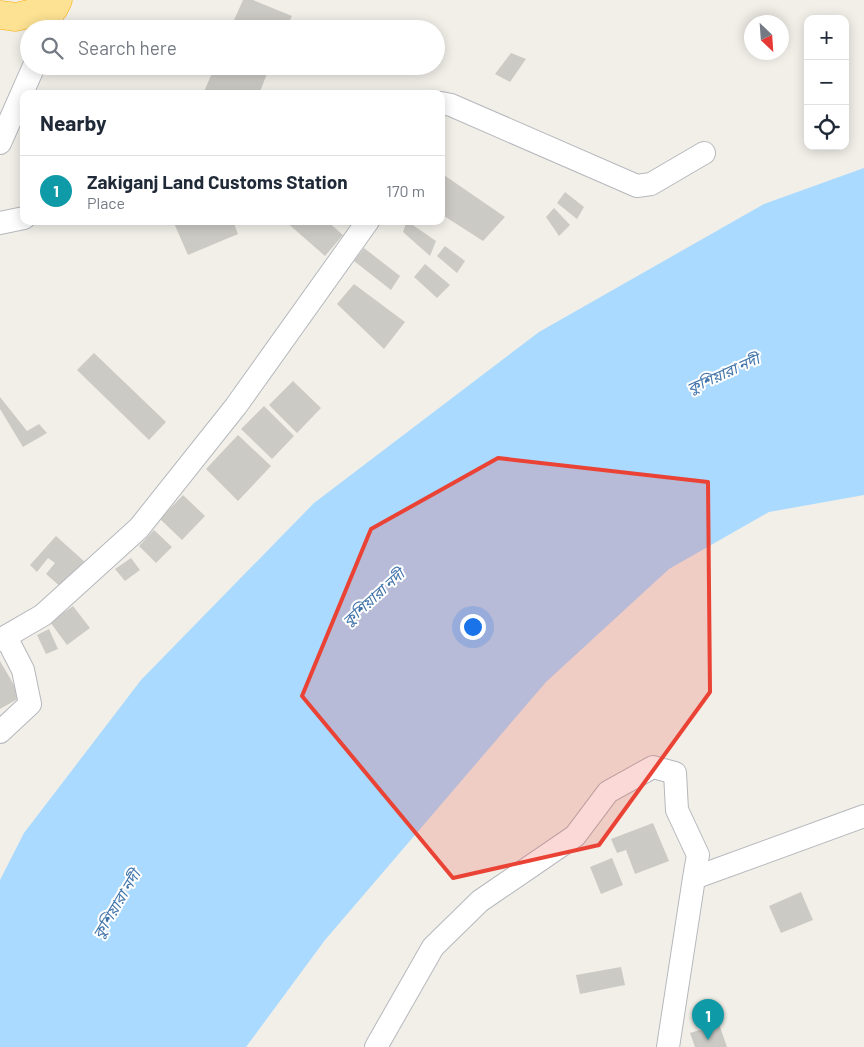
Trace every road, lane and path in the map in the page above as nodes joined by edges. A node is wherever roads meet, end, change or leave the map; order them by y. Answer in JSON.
{"nodes":[{"id":1,"x":54,"y":12,"type":"edge"},
{"id":2,"x":0,"y":15,"type":"edge"},
{"id":3,"x":30,"y":75,"type":"edge"},
{"id":4,"x":23,"y":90,"type":"edge"},
{"id":5,"x":20,"y":98,"type":"edge"},
{"id":6,"x":445,"y":109,"type":"edge"},
{"id":7,"x":0,"y":143,"type":"edge"},
{"id":8,"x":704,"y":153,"type":"dead end"},
{"id":9,"x":20,"y":219,"type":"edge"},
{"id":10,"x":0,"y":223,"type":"edge"},
{"id":11,"x":365,"y":225,"type":"edge"},
{"id":12,"x":3,"y":639,"type":"edge"},
{"id":13,"x":0,"y":732,"type":"edge"},
{"id":14,"x":864,"y":816,"type":"edge"},
{"id":15,"x":694,"y":878,"type":"junction"},
{"id":16,"x":376,"y":1047,"type":"edge"},
{"id":17,"x":668,"y":1047,"type":"edge"}],
"edges":[{"from":1,"to":2,"type":"highway"},
{"from":3,"to":4,"type":"street"},
{"from":5,"to":7,"type":"street"},
{"from":6,"to":8,"type":"street"},
{"from":9,"to":10,"type":"street"},
{"from":11,"to":12,"type":"street"},
{"from":12,"to":13,"type":"street"},
{"from":14,"to":15,"type":"street"},
{"from":15,"to":16,"type":"street"},
{"from":15,"to":17,"type":"street"}]}
